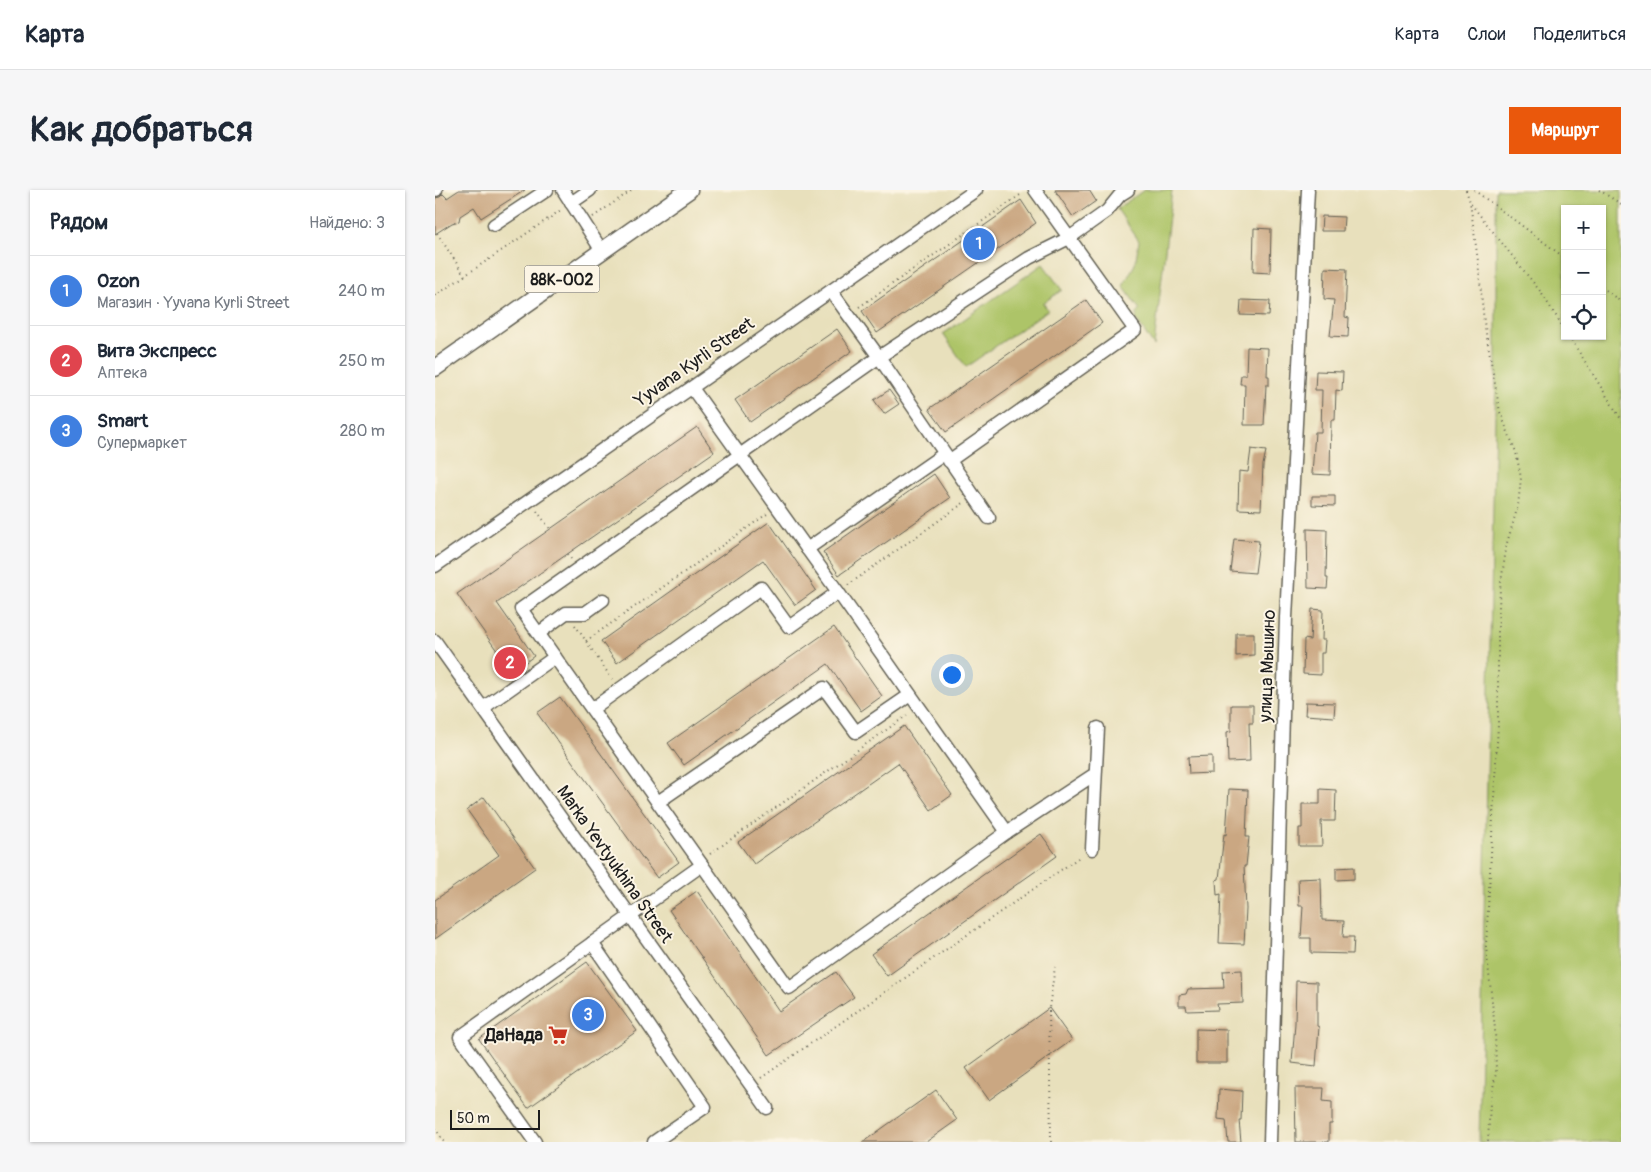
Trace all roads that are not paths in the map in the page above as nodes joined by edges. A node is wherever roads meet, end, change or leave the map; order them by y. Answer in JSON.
{"nodes":[{"id":1,"x":547,"y":190,"type":"edge"},
{"id":2,"x":563,"y":190,"type":"edge"},
{"id":3,"x":590,"y":190,"type":"edge"},
{"id":4,"x":689,"y":190,"type":"edge"},
{"id":5,"x":976,"y":190,"type":"edge"},
{"id":6,"x":1035,"y":190,"type":"edge"},
{"id":7,"x":1128,"y":190,"type":"edge"},
{"id":8,"x":1308,"y":191,"type":"edge"},
{"id":9,"x":571,"y":203,"type":"junction"},
{"id":10,"x":494,"y":226,"type":"dead end"},
{"id":11,"x":1069,"y":238,"type":"junction"},
{"id":12,"x":602,"y":251,"type":"junction"},
{"id":13,"x":831,"y":291,"type":"junction"},
{"id":14,"x":879,"y":357,"type":"junction"},
{"id":15,"x":435,"y":368,"type":"edge"},
{"id":16,"x":692,"y":388,"type":"junction"},
{"id":17,"x":740,"y":454,"type":"junction"},
{"id":18,"x":947,"y":457,"type":"junction"},
{"id":19,"x":989,"y":518,"type":"dead end"},
{"id":20,"x":807,"y":549,"type":"junction"},
{"id":21,"x":435,"y":566,"type":"edge"},
{"id":22,"x":838,"y":592,"type":"junction"},
{"id":23,"x":603,"y":600,"type":"dead end"},
{"id":24,"x":539,"y":633,"type":"junction"},
{"id":25,"x":435,"y":641,"type":"edge"},
{"id":26,"x":555,"y":657,"type":"junction"},
{"id":27,"x":910,"y":695,"type":"junction"},
{"id":28,"x":483,"y":708,"type":"junction"},
{"id":29,"x":592,"y":709,"type":"junction"},
{"id":30,"x":1098,"y":728,"type":"dead end"},
{"id":31,"x":1092,"y":776,"type":"dead end"},
{"id":32,"x":658,"y":802,"type":"junction"},
{"id":33,"x":1007,"y":832,"type":"junction"},
{"id":34,"x":1092,"y":849,"type":"road end"},
{"id":35,"x":701,"y":863,"type":"junction"},
{"id":36,"x":631,"y":916,"type":"junction"},
{"id":37,"x":592,"y":943,"type":"junction"},
{"id":38,"x":767,"y":1108,"type":"dead end"},
{"id":39,"x":535,"y":1142,"type":"edge"},
{"id":40,"x":654,"y":1142,"type":"edge"},
{"id":41,"x":1270,"y":1142,"type":"edge"}],
"edges":[{"from":1,"to":10,"type":"street"},
{"from":2,"to":9,"type":"street"},
{"from":3,"to":9,"type":"street"},
{"from":4,"to":12,"type":"main road","number":"88К-002"},
{"from":5,"to":13,"type":"street","name":"Yyvana Kyrli Street"},
{"from":6,"to":11,"type":"street"},
{"from":7,"to":11,"type":"street"},
{"from":8,"to":41,"type":"street","name":"улица Мышино"},
{"from":9,"to":12,"type":"street"},
{"from":11,"to":14,"type":"street"},
{"from":11,"to":18,"type":"street"},
{"from":12,"to":15,"type":"main road","number":"88К-002"},
{"from":13,"to":14,"type":"street"},
{"from":13,"to":16,"type":"street","name":"Yyvana Kyrli Street"},
{"from":14,"to":17,"type":"street"},
{"from":14,"to":18,"type":"street"},
{"from":16,"to":17,"type":"street"},
{"from":16,"to":21,"type":"street","name":"Yyvana Kyrli Street"},
{"from":17,"to":20,"type":"street"},
{"from":17,"to":24,"type":"street"},
{"from":18,"to":19,"type":"street"},
{"from":18,"to":20,"type":"street"},
{"from":20,"to":22,"type":"street"},
{"from":22,"to":27,"type":"street"},
{"from":22,"to":29,"type":"street"},
{"from":23,"to":24,"type":"street"},
{"from":24,"to":26,"type":"street"},
{"from":25,"to":28,"type":"street","name":"Marka Yevtyukhina Street"},
{"from":26,"to":28,"type":"street"},
{"from":26,"to":29,"type":"street"},
{"from":27,"to":32,"type":"street"},
{"from":27,"to":33,"type":"street"},
{"from":28,"to":36,"type":"street","name":"Marka Yevtyukhina Street"},
{"from":29,"to":32,"type":"street"},
{"from":30,"to":34,"type":"street"},
{"from":31,"to":33,"type":"street"},
{"from":32,"to":35,"type":"street"},
{"from":33,"to":35,"type":"street"},
{"from":35,"to":36,"type":"street"},
{"from":36,"to":37,"type":"street"},
{"from":36,"to":38,"type":"street","name":"Marka Yevtyukhina Street"},
{"from":37,"to":39,"type":"street"},
{"from":37,"to":40,"type":"street"}]}
